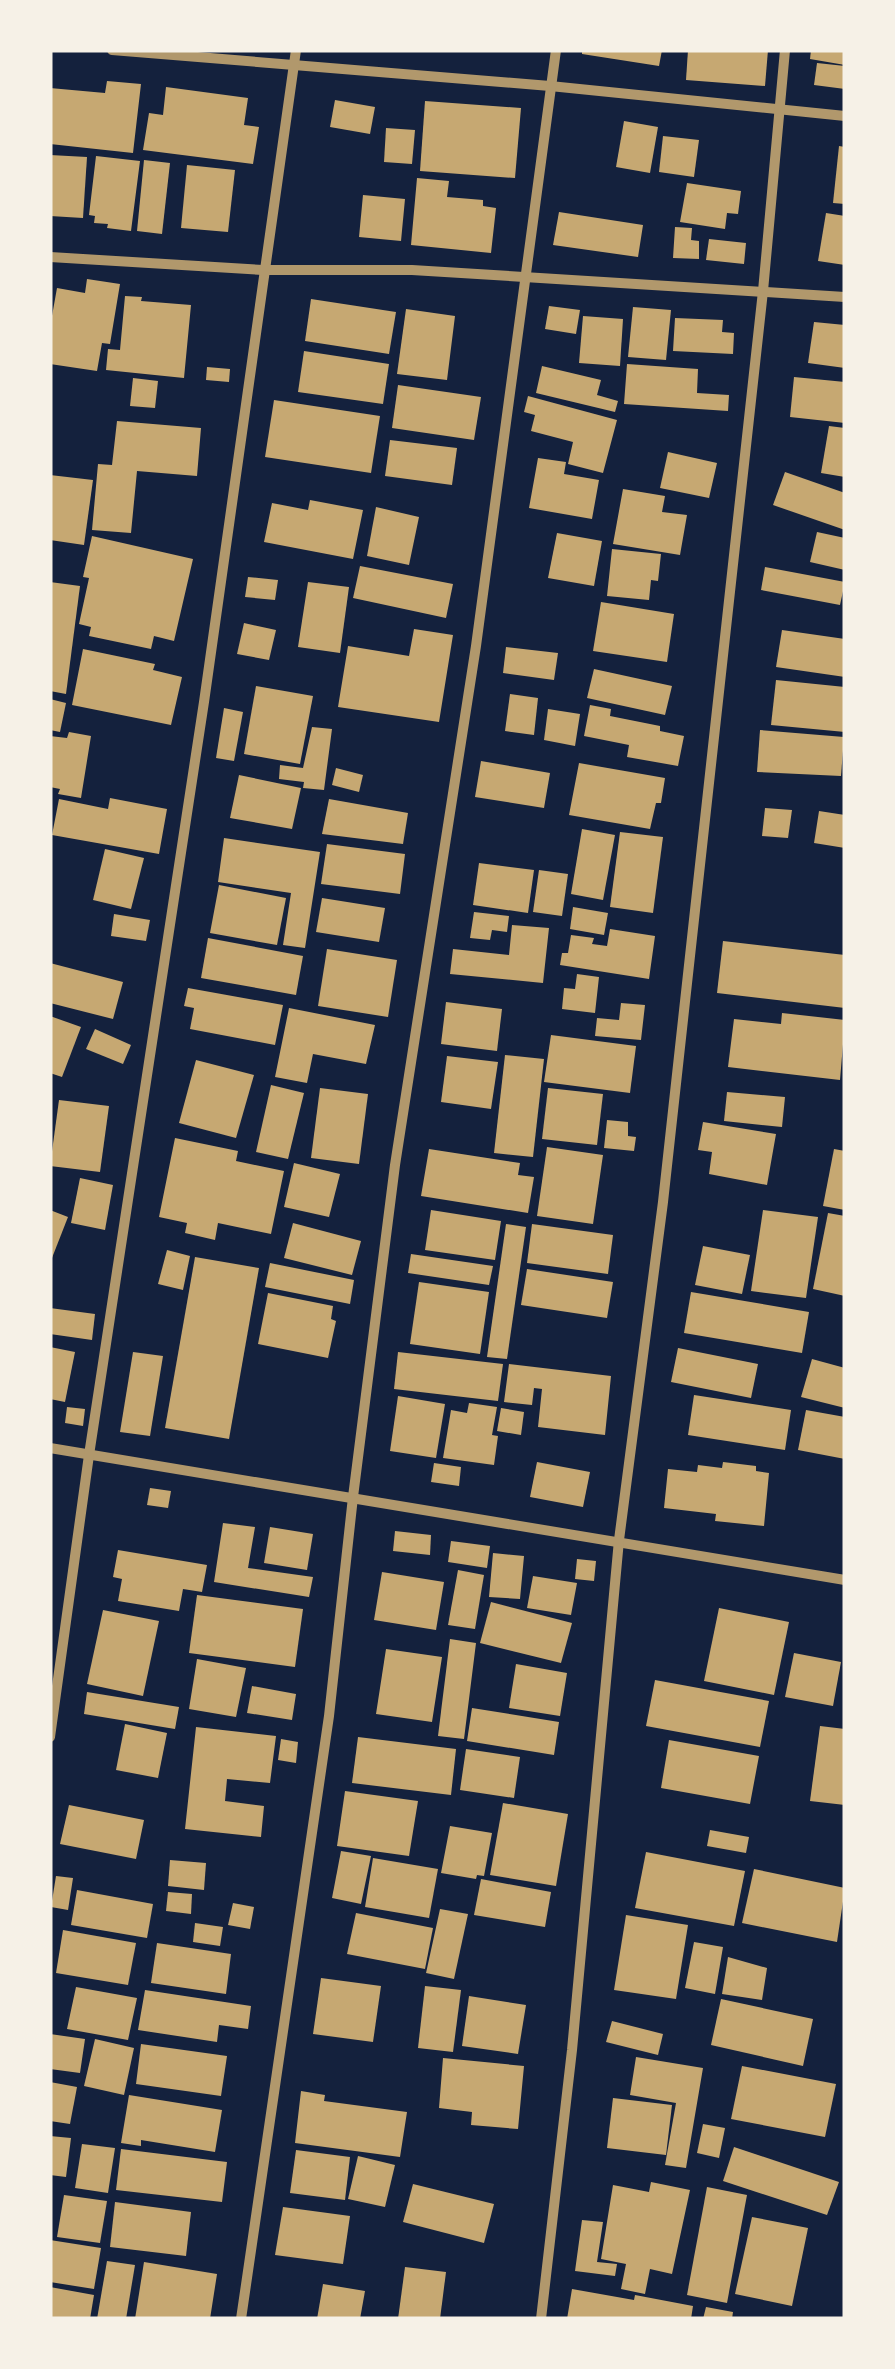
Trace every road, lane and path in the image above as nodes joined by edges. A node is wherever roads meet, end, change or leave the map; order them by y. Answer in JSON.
{"nodes":[{"id":1,"x":112,"y":50,"type":"edge"},
{"id":2,"x":296,"y":50,"type":"edge"},
{"id":3,"x":556,"y":50,"type":"edge"},
{"id":4,"x":785,"y":50,"type":"edge"},
{"id":5,"x":293,"y":65,"type":"junction"},
{"id":6,"x":550,"y":86,"type":"junction"},
{"id":7,"x":778,"y":110,"type":"junction"},
{"id":8,"x":845,"y":116,"type":"edge"},
{"id":9,"x":50,"y":257,"type":"edge"},
{"id":10,"x":264,"y":270,"type":"junction"},
{"id":11,"x":526,"y":276,"type":"junction"},
{"id":12,"x":763,"y":291,"type":"junction"},
{"id":13,"x":845,"y":297,"type":"edge"},
{"id":14,"x":50,"y":1448,"type":"edge"},
{"id":15,"x":89,"y":1455,"type":"junction"},
{"id":16,"x":352,"y":1497,"type":"junction"},
{"id":17,"x":619,"y":1540,"type":"junction"},
{"id":18,"x":845,"y":1580,"type":"edge"},
{"id":19,"x":50,"y":1737,"type":"edge"},
{"id":20,"x":241,"y":2319,"type":"edge"},
{"id":21,"x":541,"y":2319,"type":"edge"}],
"edges":[{"from":1,"to":5,"type":"street"},
{"from":2,"to":5,"type":"street"},
{"from":3,"to":6,"type":"street"},
{"from":4,"to":7,"type":"street"},
{"from":5,"to":6,"type":"street"},
{"from":5,"to":10,"type":"street"},
{"from":6,"to":7,"type":"street"},
{"from":6,"to":11,"type":"street"},
{"from":7,"to":8,"type":"street"},
{"from":7,"to":12,"type":"street"},
{"from":9,"to":10,"type":"street"},
{"from":10,"to":11,"type":"street"},
{"from":10,"to":15,"type":"street"},
{"from":11,"to":12,"type":"street"},
{"from":11,"to":16,"type":"street"},
{"from":12,"to":13,"type":"street"},
{"from":12,"to":17,"type":"street"},
{"from":14,"to":15,"type":"street"},
{"from":15,"to":16,"type":"street"},
{"from":15,"to":19,"type":"street"},
{"from":16,"to":17,"type":"street"},
{"from":16,"to":20,"type":"street"},
{"from":17,"to":18,"type":"street"},
{"from":17,"to":21,"type":"street"}]}
